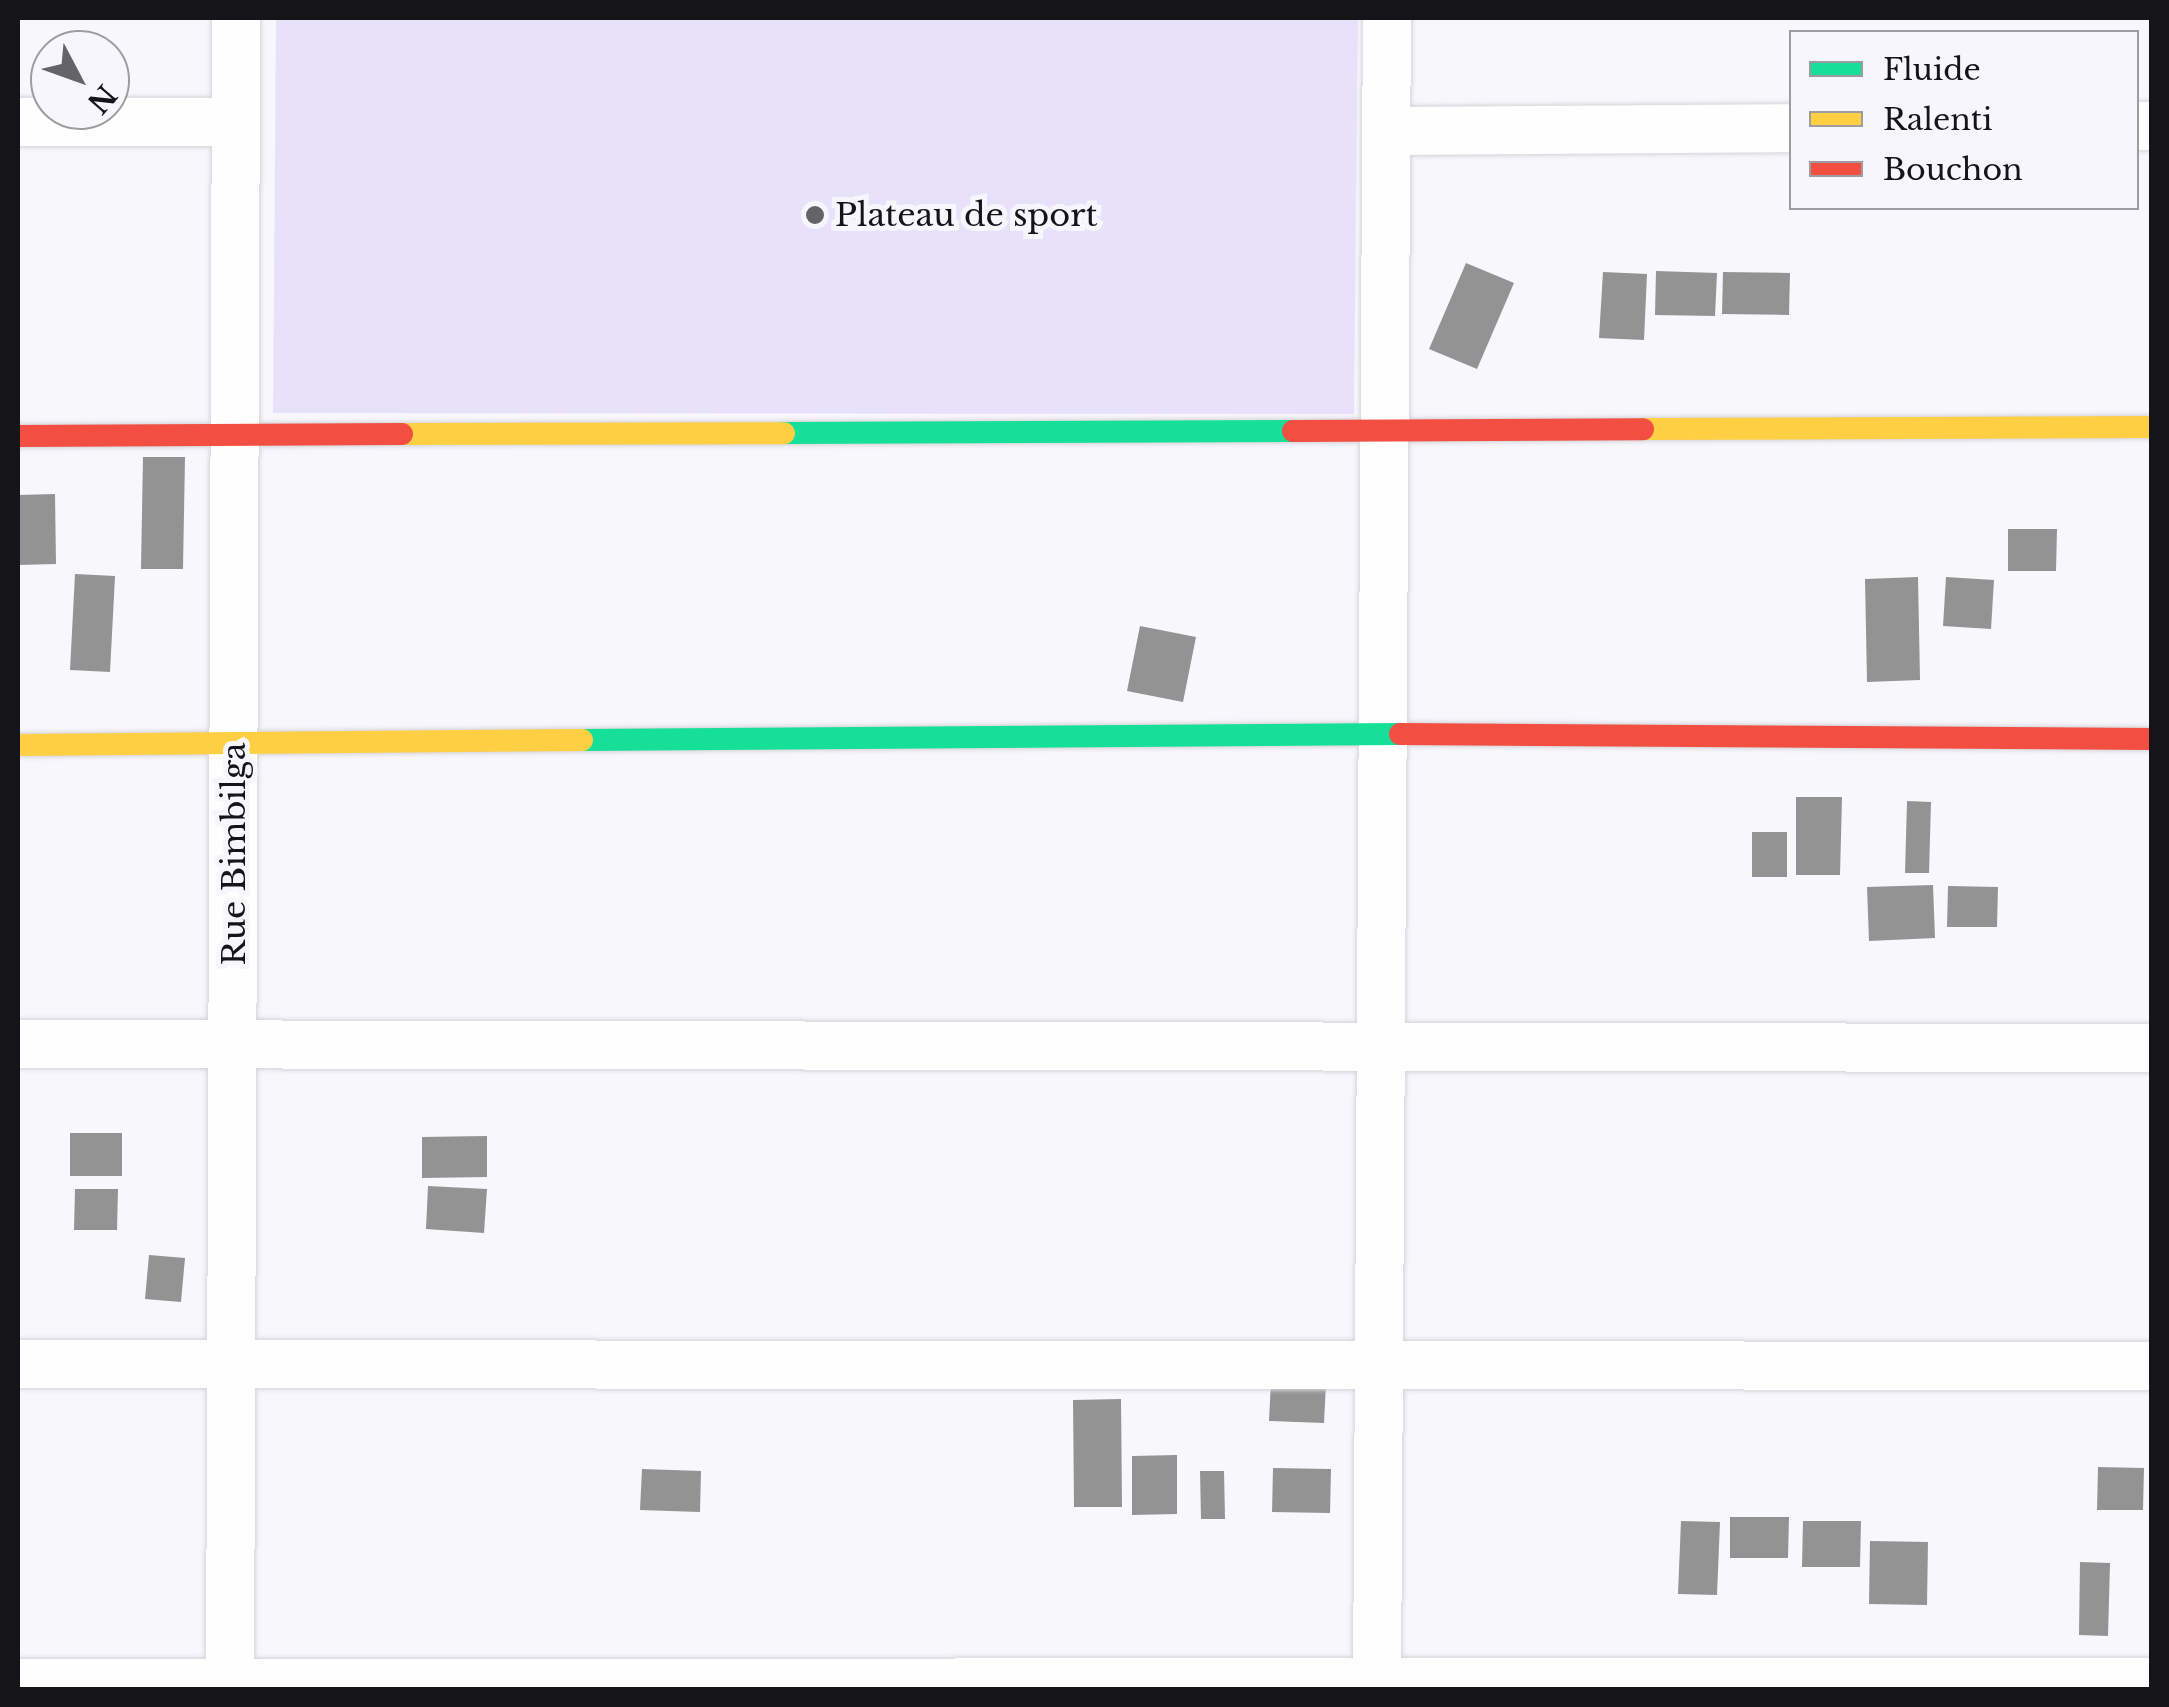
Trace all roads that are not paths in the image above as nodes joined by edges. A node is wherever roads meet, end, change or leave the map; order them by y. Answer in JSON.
{"nodes":[{"id":1,"x":236,"y":18,"type":"edge"},
{"id":2,"x":1387,"y":18,"type":"edge"},
{"id":3,"x":18,"y":122,"type":"edge"},
{"id":4,"x":235,"y":122,"type":"junction"},
{"id":5,"x":1789,"y":128,"type":"edge"},
{"id":6,"x":1386,"y":131,"type":"junction"},
{"id":7,"x":2152,"y":427,"type":"edge"},
{"id":8,"x":1383,"y":430,"type":"junction"},
{"id":9,"x":18,"y":436,"type":"edge"},
{"id":10,"x":234,"y":436,"type":"junction"},
{"id":11,"x":1382,"y":734,"type":"junction"},
{"id":12,"x":2152,"y":739,"type":"edge"},
{"id":13,"x":18,"y":746,"type":"edge"},
{"id":14,"x":235,"y":749,"type":"junction"},
{"id":15,"x":18,"y":1044,"type":"edge"},
{"id":16,"x":232,"y":1044,"type":"junction"},
{"id":17,"x":2152,"y":1048,"type":"edge"},
{"id":18,"x":1379,"y":1052,"type":"junction"},
{"id":19,"x":232,"y":1362,"type":"junction"},
{"id":20,"x":18,"y":1364,"type":"edge"},
{"id":21,"x":1378,"y":1366,"type":"junction"},
{"id":22,"x":2152,"y":1366,"type":"edge"},
{"id":23,"x":2152,"y":1682,"type":"edge"},
{"id":24,"x":18,"y":1684,"type":"edge"},
{"id":25,"x":230,"y":1684,"type":"edge"},
{"id":26,"x":1377,"y":1687,"type":"edge"}],
"edges":[{"from":1,"to":4,"type":"street","name":"Rue Bimbilga"},
{"from":2,"to":6,"type":"street"},
{"from":3,"to":4,"type":"street"},
{"from":4,"to":10,"type":"street","name":"Rue Bimbilga"},
{"from":5,"to":6,"type":"street"},
{"from":6,"to":8,"type":"street"},
{"from":7,"to":8,"type":"street"},
{"from":8,"to":10,"type":"street"},
{"from":8,"to":11,"type":"street"},
{"from":9,"to":10,"type":"street"},
{"from":10,"to":14,"type":"street","name":"Rue Bimbilga"},
{"from":11,"to":12,"type":"street"},
{"from":11,"to":14,"type":"street"},
{"from":11,"to":18,"type":"street"},
{"from":13,"to":14,"type":"street"},
{"from":14,"to":16,"type":"street","name":"Rue Bimbilga"},
{"from":15,"to":16,"type":"street"},
{"from":16,"to":18,"type":"street"},
{"from":16,"to":19,"type":"street","name":"Rue Bimbilga"},
{"from":17,"to":18,"type":"street"},
{"from":18,"to":21,"type":"street"},
{"from":19,"to":20,"type":"street"},
{"from":19,"to":21,"type":"street"},
{"from":19,"to":25,"type":"street","name":"Rue Bimbilga"},
{"from":21,"to":22,"type":"street"},
{"from":21,"to":26,"type":"street"},
{"from":23,"to":26,"type":"street"},
{"from":24,"to":25,"type":"street"},
{"from":25,"to":26,"type":"street"}]}
